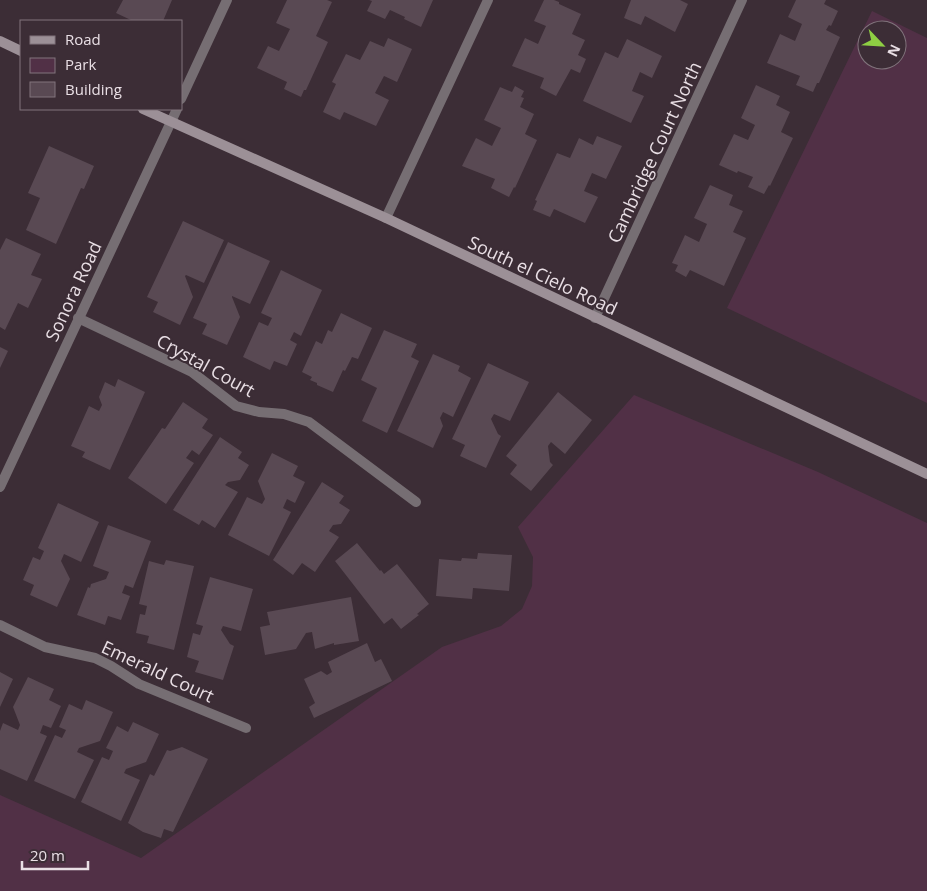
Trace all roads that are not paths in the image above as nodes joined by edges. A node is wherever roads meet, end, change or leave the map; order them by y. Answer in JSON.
{"nodes":[{"id":1,"x":227,"y":0,"type":"edge"},
{"id":2,"x":488,"y":0,"type":"edge"},
{"id":3,"x":742,"y":0,"type":"edge"},
{"id":4,"x":0,"y":41,"type":"edge"},
{"id":5,"x":20,"y":51,"type":"edge"},
{"id":6,"x":182,"y":97,"type":"edge"},
{"id":7,"x":145,"y":110,"type":"edge"},
{"id":8,"x":177,"y":110,"type":"edge"},
{"id":9,"x":171,"y":122,"type":"junction"},
{"id":10,"x":386,"y":218,"type":"junction"},
{"id":11,"x":78,"y":318,"type":"junction"},
{"id":12,"x":595,"y":318,"type":"junction"},
{"id":13,"x":927,"y":474,"type":"edge"},
{"id":14,"x":0,"y":487,"type":"edge"},
{"id":15,"x":416,"y":502,"type":"dead end"},
{"id":16,"x":0,"y":626,"type":"edge"},
{"id":17,"x":246,"y":728,"type":"dead end"}],
"edges":[{"from":1,"to":6,"type":"street"},
{"from":2,"to":10,"type":"street"},
{"from":3,"to":12,"type":"street","name":"Cambridge Court North"},
{"from":4,"to":5,"type":"street"},
{"from":7,"to":9,"type":"street","name":"South el Cielo Road"},
{"from":8,"to":9,"type":"street","name":"Sonora Road"},
{"from":9,"to":10,"type":"street","name":"South el Cielo Road"},
{"from":9,"to":11,"type":"street","name":"Sonora Road"},
{"from":10,"to":12,"type":"street","name":"South el Cielo Road"},
{"from":11,"to":14,"type":"street","name":"Sonora Road"},
{"from":11,"to":15,"type":"street","name":"Crystal Court"},
{"from":12,"to":13,"type":"street","name":"South el Cielo Road"},
{"from":16,"to":17,"type":"street","name":"Emerald Court"}]}
